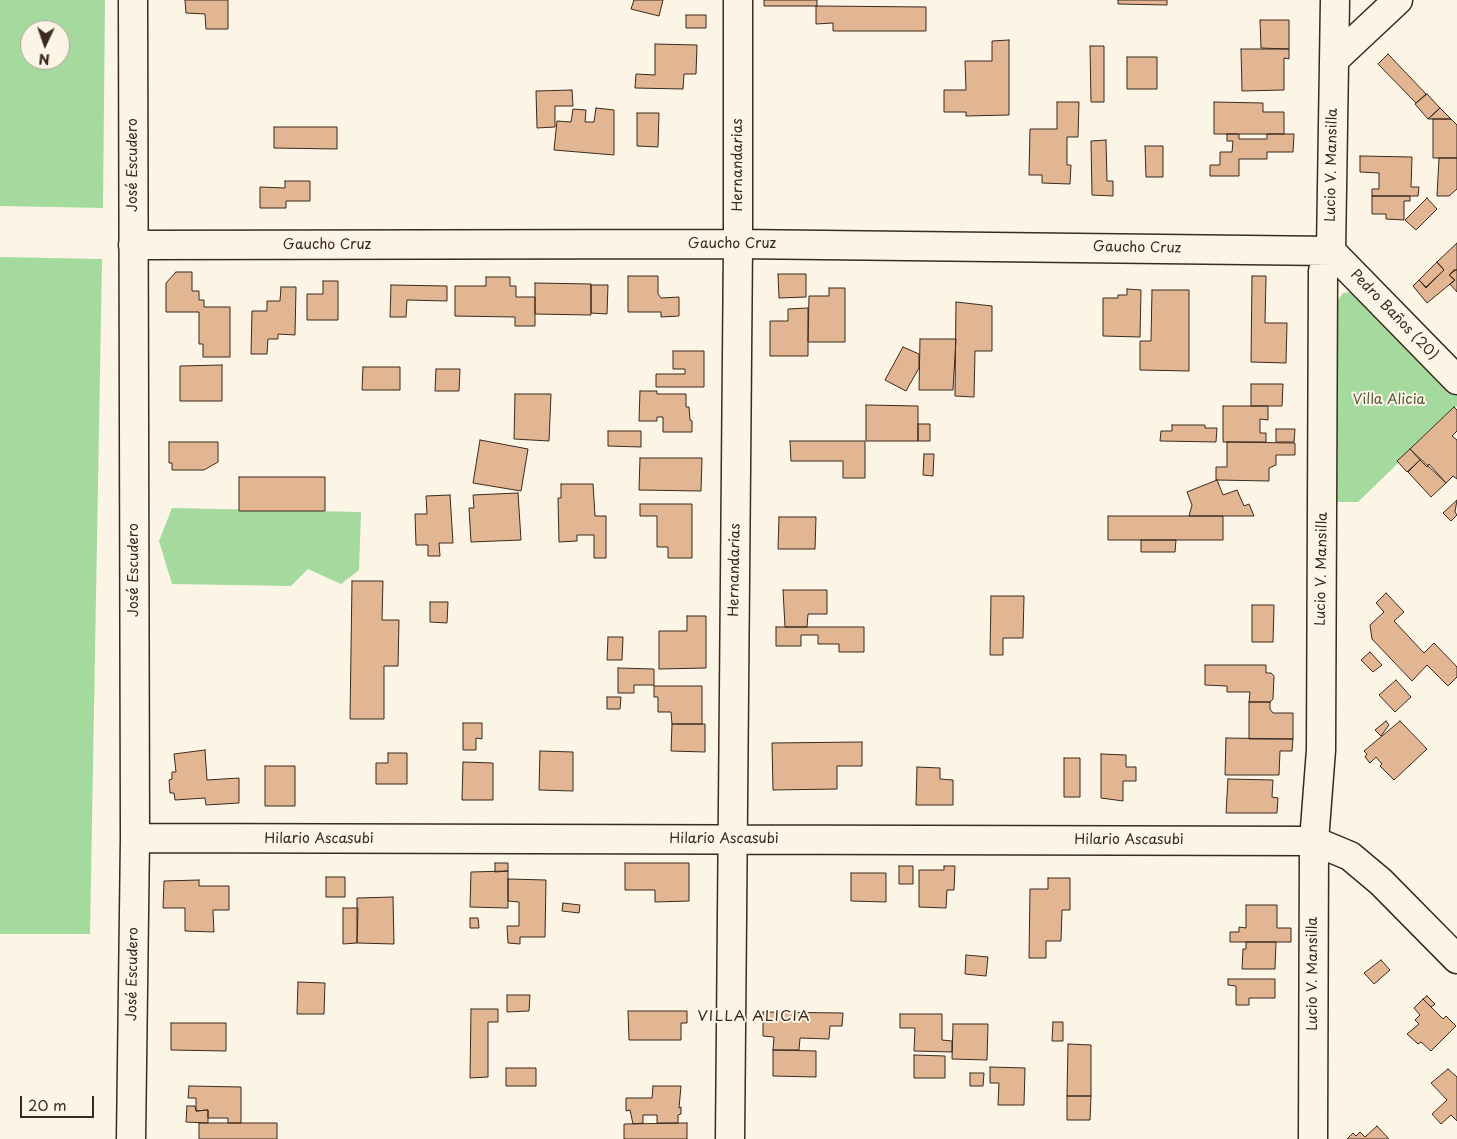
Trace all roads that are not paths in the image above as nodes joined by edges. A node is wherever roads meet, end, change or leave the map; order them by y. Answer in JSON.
{"nodes":[{"id":1,"x":134,"y":0,"type":"edge"},
{"id":2,"x":738,"y":0,"type":"edge"},
{"id":3,"x":1334,"y":0,"type":"edge"},
{"id":4,"x":1398,"y":0,"type":"edge"},
{"id":5,"x":1334,"y":60,"type":"junction"},
{"id":6,"x":738,"y":244,"type":"junction"},
{"id":7,"x":133,"y":245,"type":"junction"},
{"id":8,"x":1331,"y":251,"type":"junction"},
{"id":9,"x":1457,"y":380,"type":"edge"},
{"id":10,"x":135,"y":838,"type":"junction"},
{"id":11,"x":732,"y":839,"type":"junction"},
{"id":12,"x":1314,"y":841,"type":"junction"},
{"id":13,"x":1457,"y":959,"type":"edge"},
{"id":14,"x":131,"y":1139,"type":"edge"},
{"id":15,"x":730,"y":1139,"type":"edge"},
{"id":16,"x":1313,"y":1139,"type":"edge"}],
"edges":[{"from":1,"to":7,"type":"street","name":"José Escudero"},
{"from":2,"to":6,"type":"street","name":"Hernandarias"},
{"from":3,"to":5,"type":"street","name":"Lucio V. Mansilla"},
{"from":4,"to":5,"type":"street"},
{"from":5,"to":8,"type":"street","name":"Lucio V. Mansilla"},
{"from":6,"to":7,"type":"street","name":"Gaucho Cruz"},
{"from":6,"to":8,"type":"street","name":"Gaucho Cruz"},
{"from":6,"to":11,"type":"street","name":"Hernandarias"},
{"from":7,"to":10,"type":"street","name":"José Escudero"},
{"from":8,"to":9,"type":"street","name":"Pedro Baños (20)"},
{"from":8,"to":12,"type":"street","name":"Lucio V. Mansilla"},
{"from":10,"to":11,"type":"street","name":"Hilario Ascasubi"},
{"from":10,"to":14,"type":"street","name":"José Escudero"},
{"from":11,"to":12,"type":"street","name":"Hilario Ascasubi"},
{"from":11,"to":15,"type":"street","name":"Hernandarias"},
{"from":12,"to":13,"type":"street"},
{"from":12,"to":16,"type":"street","name":"Lucio V. Mansilla"}]}
